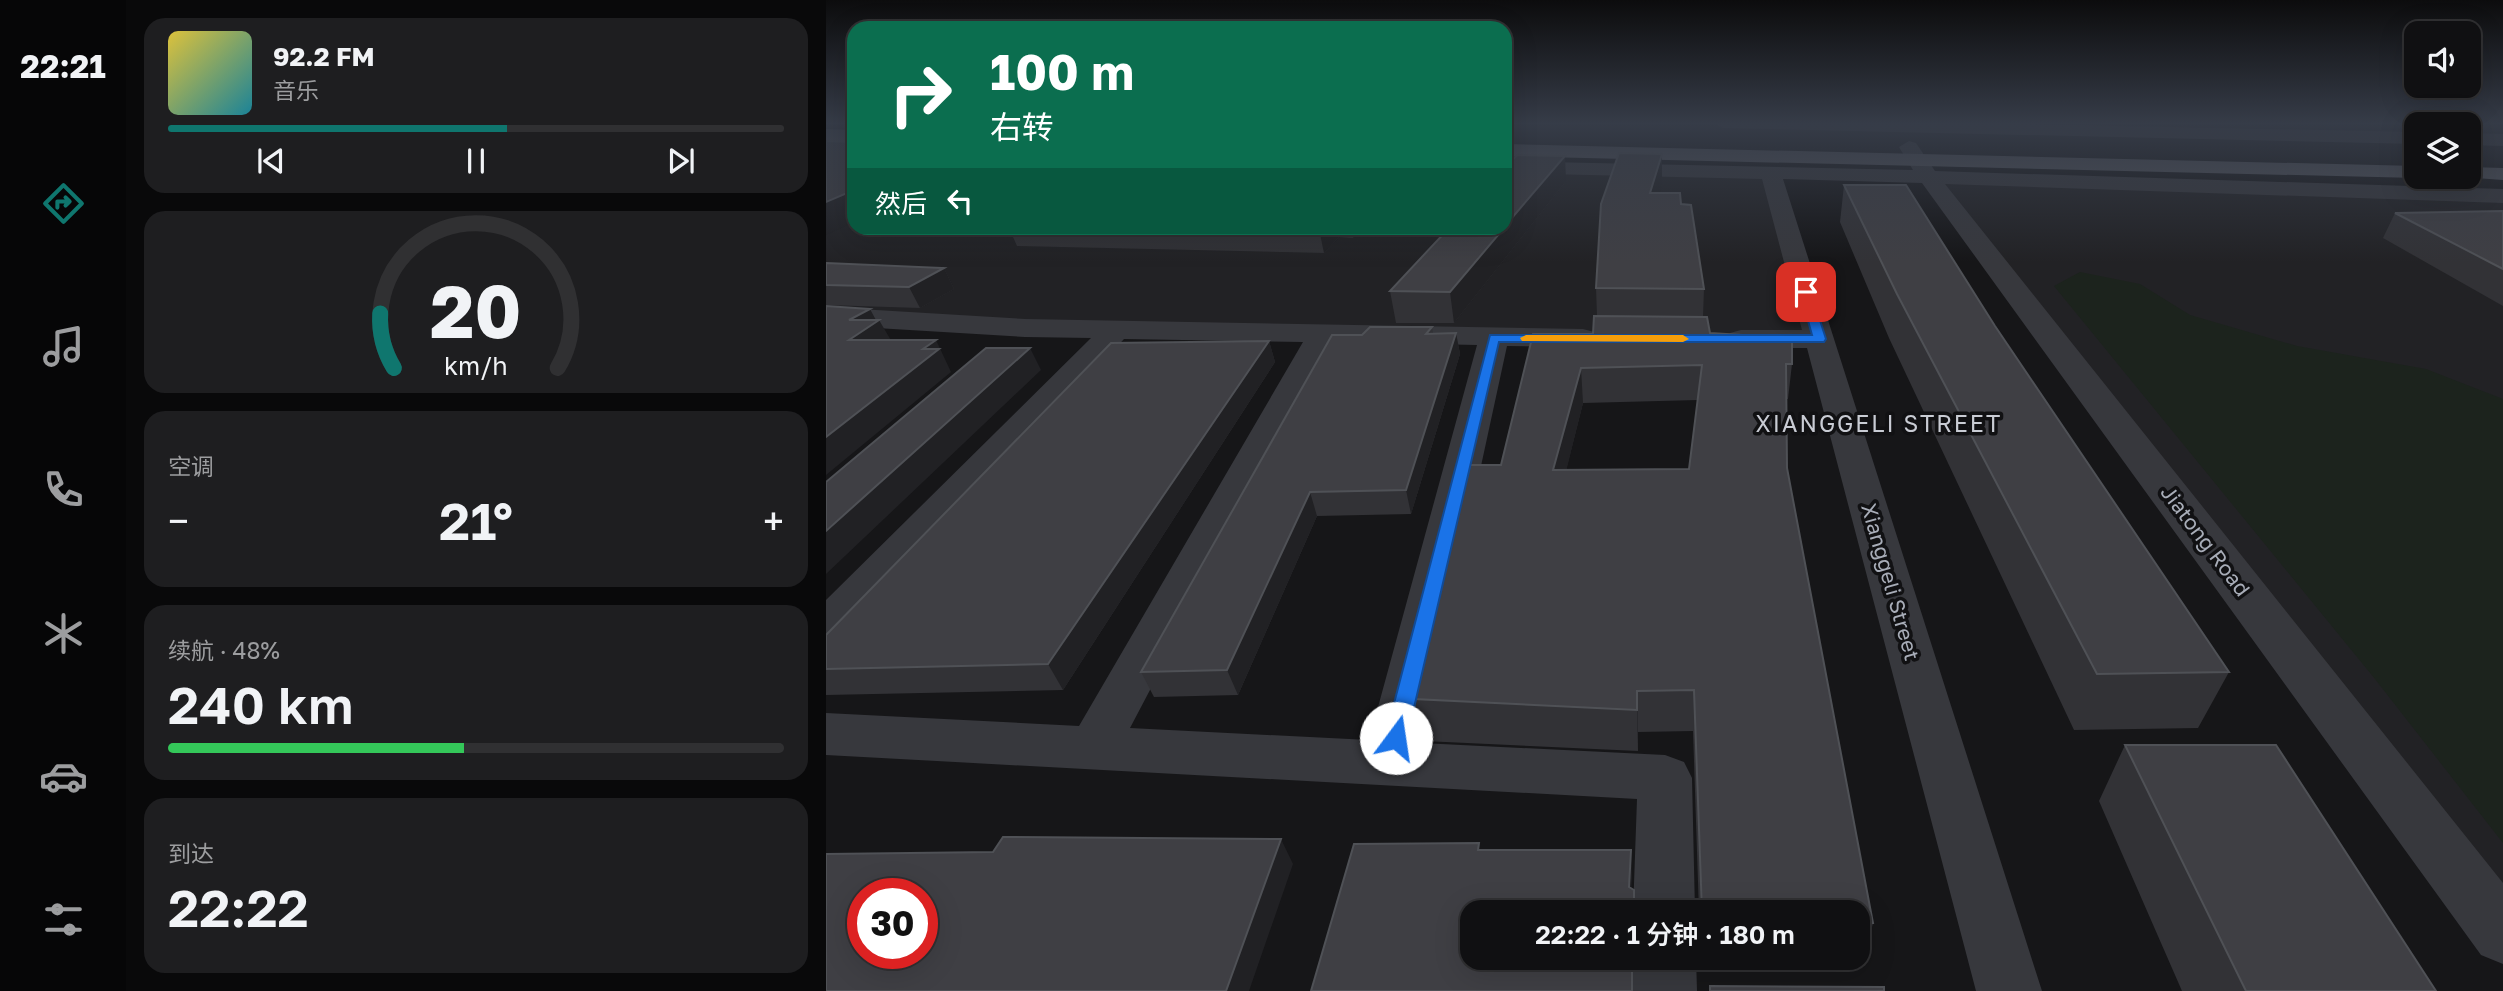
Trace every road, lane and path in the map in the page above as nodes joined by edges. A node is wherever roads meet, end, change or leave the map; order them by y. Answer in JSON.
{"nodes":[{"id":1,"x":1605,"y":169,"type":"edge"},
{"id":2,"x":1817,"y":169,"type":"edge"},
{"id":3,"x":1923,"y":169,"type":"edge"},
{"id":4,"x":2051,"y":169,"type":"edge"},
{"id":5,"x":2292,"y":169,"type":"edge"},
{"id":6,"x":2404,"y":172,"type":"edge"},
{"id":7,"x":1771,"y":173,"type":"junction"},
{"id":8,"x":2481,"y":173,"type":"edge"},
{"id":9,"x":2503,"y":174,"type":"edge"},
{"id":10,"x":2503,"y":197,"type":"edge"},
{"id":11,"x":826,"y":316,"type":"edge"},
{"id":12,"x":1024,"y":328,"type":"junction"},
{"id":13,"x":1117,"y":329,"type":"junction"},
{"id":14,"x":1322,"y":335,"type":"junction"},
{"id":15,"x":1494,"y":338,"type":"junction"},
{"id":16,"x":1616,"y":338,"type":"edge"},
{"id":17,"x":1711,"y":339,"type":"edge"},
{"id":18,"x":1820,"y":339,"type":"junction"},
{"id":19,"x":993,"y":355,"type":"edge"},
{"id":20,"x":826,"y":628,"type":"edge"},
{"id":21,"x":826,"y":734,"type":"edge"},
{"id":22,"x":1093,"y":748,"type":"junction"},
{"id":23,"x":1389,"y":765,"type":"junction"},
{"id":24,"x":1664,"y":900,"type":"edge"},
{"id":25,"x":2503,"y":933,"type":"edge"},
{"id":26,"x":1664,"y":970,"type":"edge"},
{"id":27,"x":1664,"y":991,"type":"edge"},
{"id":28,"x":2010,"y":991,"type":"edge"}],
"edges":[{"from":1,"to":7,"type":"street"},
{"from":2,"to":7,"type":"street"},
{"from":3,"to":25,"type":"street","name":"Jiatong Road"},
{"from":4,"to":10,"type":"street"},
{"from":5,"to":6,"type":"main road"},
{"from":7,"to":18,"type":"street","name":"Xianggeli Street"},
{"from":8,"to":9,"type":"main road"},
{"from":11,"to":12,"type":"street"},
{"from":12,"to":13,"type":"street"},
{"from":12,"to":19,"type":"street"},
{"from":13,"to":14,"type":"street"},
{"from":13,"to":20,"type":"street"},
{"from":14,"to":15,"type":"street"},
{"from":14,"to":22,"type":"street"},
{"from":15,"to":16,"type":"street"},
{"from":15,"to":23,"type":"street"},
{"from":17,"to":18,"type":"street"},
{"from":18,"to":28,"type":"street","name":"Xianggeli Street"},
{"from":21,"to":22,"type":"street"},
{"from":22,"to":23,"type":"street"},
{"from":23,"to":24,"type":"street"},
{"from":26,"to":27,"type":"street"}]}
